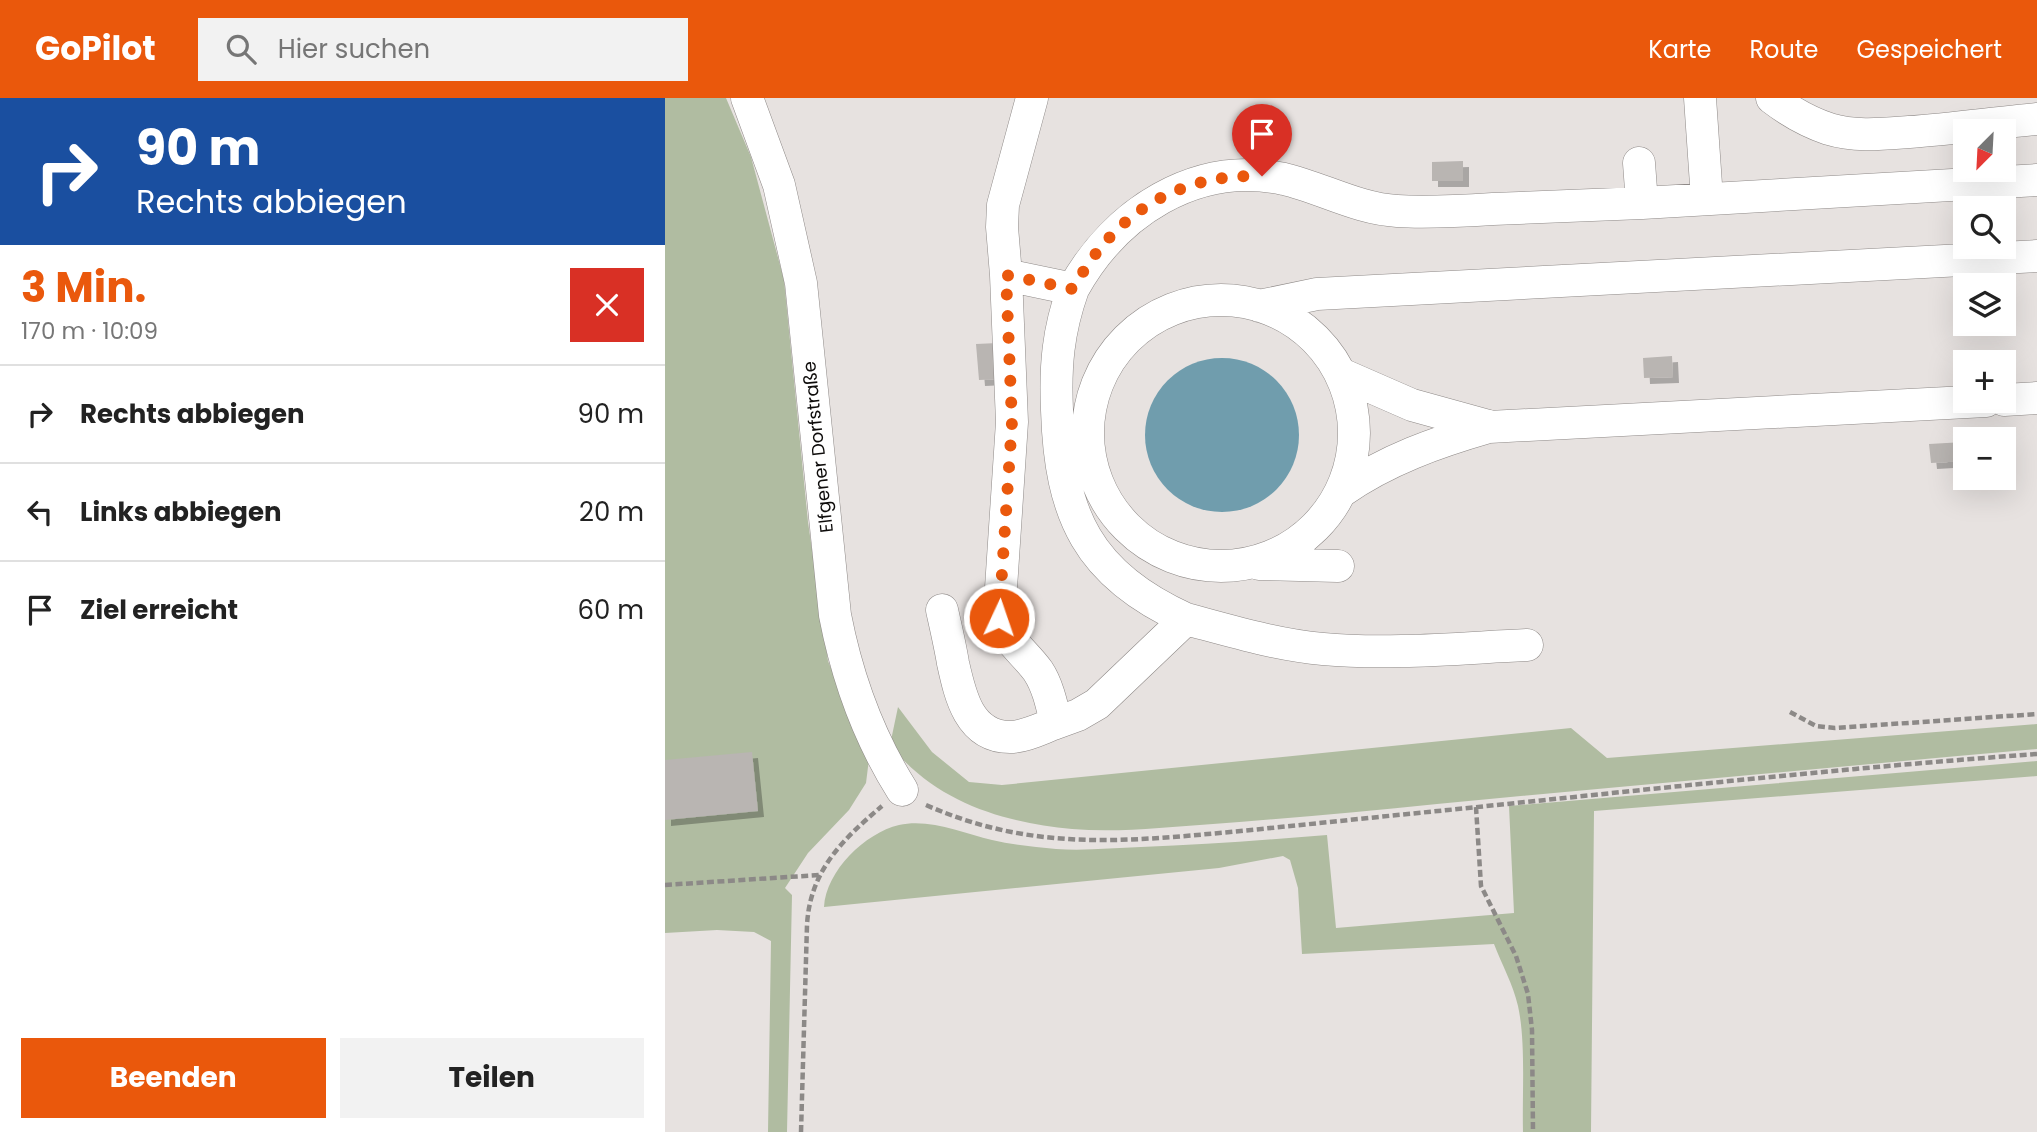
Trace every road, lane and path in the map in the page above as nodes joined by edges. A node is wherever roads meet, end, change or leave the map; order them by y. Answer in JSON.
{"nodes":[{"id":1,"x":747,"y":98,"type":"edge"},
{"id":2,"x":1033,"y":98,"type":"edge"},
{"id":3,"x":1700,"y":98,"type":"edge"},
{"id":4,"x":1772,"y":98,"type":"edge"},
{"id":5,"x":2037,"y":119,"type":"edge"},
{"id":6,"x":1639,"y":163,"type":"dead end"},
{"id":7,"x":2037,"y":180,"type":"edge"},
{"id":8,"x":1707,"y":199,"type":"junction"},
{"id":9,"x":1642,"y":203,"type":"junction"},
{"id":10,"x":2037,"y":256,"type":"edge"},
{"id":11,"x":1006,"y":275,"type":"junction"},
{"id":12,"x":1073,"y":289,"type":"junction"},
{"id":13,"x":1259,"y":306,"type":"junction"},
{"id":14,"x":1341,"y":374,"type":"junction"},
{"id":15,"x":2037,"y":398,"type":"edge"},
{"id":16,"x":2016,"y":399,"type":"edge"},
{"id":17,"x":1953,"y":403,"type":"edge"},
{"id":18,"x":1489,"y":426,"type":"junction"},
{"id":19,"x":1342,"y":491,"type":"junction"},
{"id":20,"x":1247,"y":564,"type":"junction"},
{"id":21,"x":1338,"y":566,"type":"dead end"},
{"id":22,"x":942,"y":610,"type":"dead end"},
{"id":23,"x":1187,"y":619,"type":"junction"},
{"id":24,"x":1527,"y":645,"type":"dead end"},
{"id":25,"x":1790,"y":712,"type":"dead end"},
{"id":26,"x":2037,"y":714,"type":"edge"},
{"id":27,"x":1056,"y":723,"type":"junction"},
{"id":28,"x":2037,"y":754,"type":"edge"},
{"id":29,"x":902,"y":790,"type":"junction"},
{"id":30,"x":1476,"y":807,"type":"junction"},
{"id":31,"x":819,"y":875,"type":"junction"},
{"id":32,"x":665,"y":885,"type":"edge"},
{"id":33,"x":801,"y":1132,"type":"edge"},
{"id":34,"x":1533,"y":1132,"type":"edge"}],
"edges":[{"from":1,"to":29,"type":"street","name":"Elfgener Dorfstraße"},
{"from":2,"to":11,"type":"street"},
{"from":3,"to":8,"type":"street"},
{"from":4,"to":5,"type":"street"},
{"from":6,"to":9,"type":"street"},
{"from":7,"to":8,"type":"street"},
{"from":8,"to":9,"type":"street"},
{"from":9,"to":12,"type":"street"},
{"from":10,"to":13,"type":"street"},
{"from":11,"to":12,"type":"street"},
{"from":11,"to":27,"type":"street"},
{"from":12,"to":23,"type":"street"},
{"from":13,"to":14,"type":"street"},
{"from":13,"to":20,"type":"street"},
{"from":14,"to":18,"type":"street"},
{"from":14,"to":19,"type":"street"},
{"from":15,"to":16,"type":"street"},
{"from":17,"to":18,"type":"street"},
{"from":18,"to":19,"type":"street"},
{"from":19,"to":20,"type":"street"},
{"from":20,"to":21,"type":"street"},
{"from":22,"to":27,"type":"street"},
{"from":23,"to":24,"type":"street"},
{"from":23,"to":27,"type":"street"},
{"from":25,"to":26,"type":"path"},
{"from":28,"to":30,"type":"path"},
{"from":29,"to":30,"type":"path"},
{"from":29,"to":31,"type":"path"},
{"from":30,"to":34,"type":"path"},
{"from":31,"to":32,"type":"path"},
{"from":31,"to":33,"type":"path"}]}
